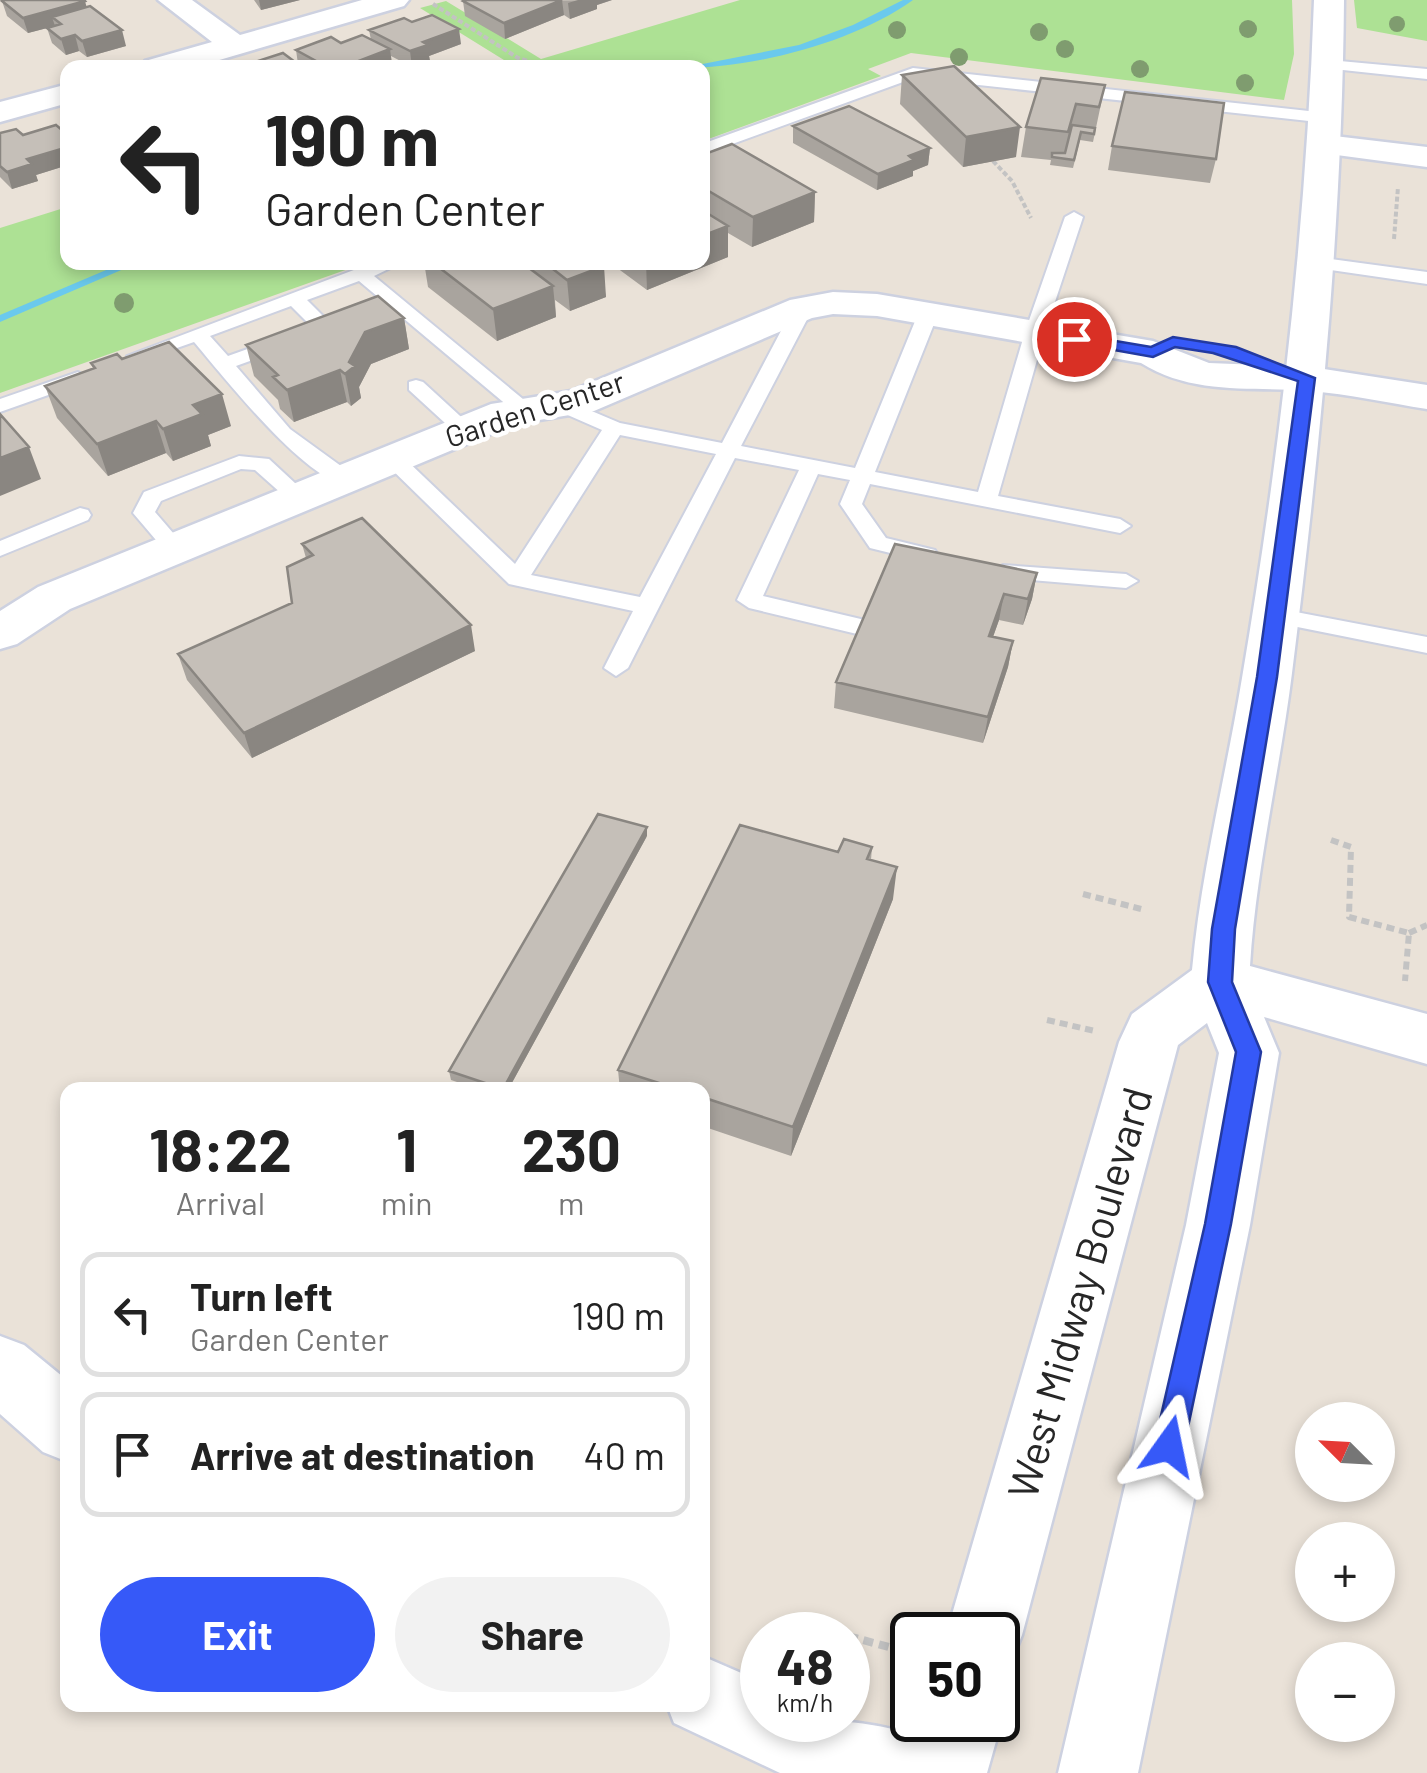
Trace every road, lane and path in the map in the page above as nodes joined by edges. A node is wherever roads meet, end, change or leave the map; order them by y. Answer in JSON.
{"nodes":[{"id":1,"x":173,"y":0,"type":"edge"},
{"id":2,"x":394,"y":0,"type":"edge"},
{"id":3,"x":427,"y":0,"type":"edge"},
{"id":4,"x":1329,"y":0,"type":"edge"},
{"id":5,"x":235,"y":45,"type":"junction"},
{"id":6,"x":183,"y":60,"type":"edge"},
{"id":7,"x":524,"y":60,"type":"edge"},
{"id":8,"x":1329,"y":65,"type":"junction"},
{"id":9,"x":1427,"y":74,"type":"edge"},
{"id":10,"x":60,"y":95,"type":"edge"},
{"id":11,"x":0,"y":112,"type":"edge"},
{"id":12,"x":1326,"y":132,"type":"junction"},
{"id":13,"x":710,"y":147,"type":"edge"},
{"id":14,"x":1427,"y":157,"type":"edge"},
{"id":15,"x":993,"y":161,"type":"edge"},
{"id":16,"x":1399,"y":177,"type":"dead end"},
{"id":17,"x":1074,"y":217,"type":"dead end"},
{"id":18,"x":1031,"y":218,"type":"dead end"},
{"id":19,"x":1394,"y":242,"type":"dead end"},
{"id":20,"x":1316,"y":263,"type":"junction"},
{"id":21,"x":373,"y":270,"type":"edge"},
{"id":22,"x":362,"y":274,"type":"junction"},
{"id":23,"x":1427,"y":278,"type":"edge"},
{"id":24,"x":295,"y":299,"type":"junction"},
{"id":25,"x":803,"y":308,"type":"junction"},
{"id":26,"x":928,"y":314,"type":"junction"},
{"id":27,"x":1035,"y":332,"type":"junction"},
{"id":28,"x":198,"y":334,"type":"junction"},
{"id":29,"x":126,"y":360,"type":"edge"},
{"id":30,"x":224,"y":364,"type":"junction"},
{"id":31,"x":90,"y":374,"type":"edge"},
{"id":32,"x":1307,"y":378,"type":"junction"},
{"id":33,"x":416,"y":386,"type":"dead end"},
{"id":34,"x":1427,"y":397,"type":"edge"},
{"id":35,"x":0,"y":406,"type":"edge"},
{"id":36,"x":541,"y":407,"type":"junction"},
{"id":37,"x":614,"y":428,"type":"junction"},
{"id":38,"x":464,"y":430,"type":"junction"},
{"id":39,"x":728,"y":450,"type":"junction"},
{"id":40,"x":392,"y":459,"type":"junction"},
{"id":41,"x":810,"y":466,"type":"junction"},
{"id":42,"x":860,"y":476,"type":"junction"},
{"id":43,"x":344,"y":478,"type":"junction"},
{"id":44,"x":298,"y":498,"type":"junction"},
{"id":45,"x":986,"y":500,"type":"junction"},
{"id":46,"x":80,"y":515,"type":"dead end"},
{"id":47,"x":1120,"y":526,"type":"dead end"},
{"id":48,"x":176,"y":548,"type":"junction"},
{"id":49,"x":0,"y":549,"type":"edge"},
{"id":50,"x":517,"y":579,"type":"junction"},
{"id":51,"x":1126,"y":581,"type":"dead end"},
{"id":52,"x":647,"y":606,"type":"junction"},
{"id":53,"x":1275,"y":616,"type":"junction"},
{"id":54,"x":857,"y":626,"type":"edge"},
{"id":55,"x":1,"y":630,"type":"edge"},
{"id":56,"x":1427,"y":645,"type":"edge"},
{"id":57,"x":616,"y":668,"type":"dead end"},
{"id":58,"x":1331,"y":840,"type":"dead end"},
{"id":59,"x":1083,"y":894,"type":"dead end"},
{"id":60,"x":1145,"y":910,"type":"dead end"},
{"id":61,"x":1427,"y":925,"type":"edge"},
{"id":62,"x":1409,"y":933,"type":"junction"},
{"id":63,"x":1220,"y":982,"type":"junction"},
{"id":64,"x":1405,"y":987,"type":"dead end"},
{"id":65,"x":1046,"y":1020,"type":"dead end"},
{"id":66,"x":1098,"y":1031,"type":"dead end"},
{"id":67,"x":1427,"y":1040,"type":"edge"},
{"id":68,"x":0,"y":1369,"type":"edge"},
{"id":69,"x":60,"y":1419,"type":"edge"},
{"id":70,"x":990,"y":1612,"type":"edge"},
{"id":71,"x":710,"y":1699,"type":"edge"},
{"id":72,"x":956,"y":1742,"type":"edge"},
{"id":73,"x":910,"y":1773,"type":"edge"},
{"id":74,"x":947,"y":1773,"type":"edge"},
{"id":75,"x":1098,"y":1773,"type":"edge"}],
"edges":[{"from":1,"to":5,"type":"main road"},
{"from":2,"to":5,"type":"main road"},
{"from":3,"to":7,"type":"path"},
{"from":4,"to":8,"type":"main road"},
{"from":5,"to":6,"type":"main road"},
{"from":8,"to":9,"type":"lane"},
{"from":8,"to":12,"type":"main road"},
{"from":10,"to":11,"type":"main road"},
{"from":12,"to":13,"type":"lane"},
{"from":12,"to":14,"type":"main road"},
{"from":12,"to":20,"type":"main road"},
{"from":15,"to":18,"type":"path"},
{"from":16,"to":19,"type":"path"},
{"from":17,"to":27,"type":"lane"},
{"from":20,"to":23,"type":"lane"},
{"from":20,"to":32,"type":"main road"},
{"from":21,"to":22,"type":"lane"},
{"from":22,"to":24,"type":"lane"},
{"from":22,"to":36,"type":"lane"},
{"from":24,"to":28,"type":"lane"},
{"from":24,"to":30,"type":"lane"},
{"from":25,"to":26,"type":"main road","name":"Garden Center"},
{"from":25,"to":36,"type":"main road","name":"Garden Center"},
{"from":25,"to":39,"type":"lane"},
{"from":26,"to":27,"type":"main road","name":"Garden Center"},
{"from":26,"to":42,"type":"lane"},
{"from":27,"to":32,"type":"main road","name":"Garden Center"},
{"from":27,"to":45,"type":"lane"},
{"from":28,"to":29,"type":"lane"},
{"from":28,"to":30,"type":"lane"},
{"from":30,"to":43,"type":"lane"},
{"from":31,"to":35,"type":"lane"},
{"from":32,"to":34,"type":"main road","name":"Garden Center"},
{"from":32,"to":53,"type":"main road"},
{"from":33,"to":38,"type":"lane"},
{"from":36,"to":37,"type":"lane"},
{"from":36,"to":38,"type":"main road","name":"Garden Center"},
{"from":37,"to":39,"type":"lane"},
{"from":37,"to":50,"type":"lane"},
{"from":38,"to":40,"type":"main road","name":"Garden Center"},
{"from":39,"to":41,"type":"lane"},
{"from":39,"to":52,"type":"lane"},
{"from":40,"to":43,"type":"main road","name":"Garden Center"},
{"from":40,"to":50,"type":"lane"},
{"from":41,"to":42,"type":"lane"},
{"from":41,"to":54,"type":"lane"},
{"from":42,"to":45,"type":"lane"},
{"from":42,"to":51,"type":"lane"},
{"from":43,"to":44,"type":"main road","name":"Garden Center"},
{"from":44,"to":48,"type":"main road","name":"Garden Center"},
{"from":44,"to":48,"type":"lane"},
{"from":45,"to":47,"type":"lane"},
{"from":46,"to":49,"type":"lane"},
{"from":48,"to":55,"type":"main road","name":"Garden Center"},
{"from":50,"to":52,"type":"lane"},
{"from":52,"to":57,"type":"lane"},
{"from":53,"to":56,"type":"lane"},
{"from":53,"to":63,"type":"main road"},
{"from":58,"to":62,"type":"path"},
{"from":59,"to":60,"type":"path"},
{"from":61,"to":62,"type":"path"},
{"from":62,"to":64,"type":"path"},
{"from":63,"to":67,"type":"main road"},
{"from":63,"to":70,"type":"main road","name":"West Midway Boulevard"},
{"from":63,"to":75,"type":"main road"},
{"from":65,"to":66,"type":"path"},
{"from":68,"to":69,"type":"main road"},
{"from":71,"to":73,"type":"main road"},
{"from":72,"to":74,"type":"main road"}]}
